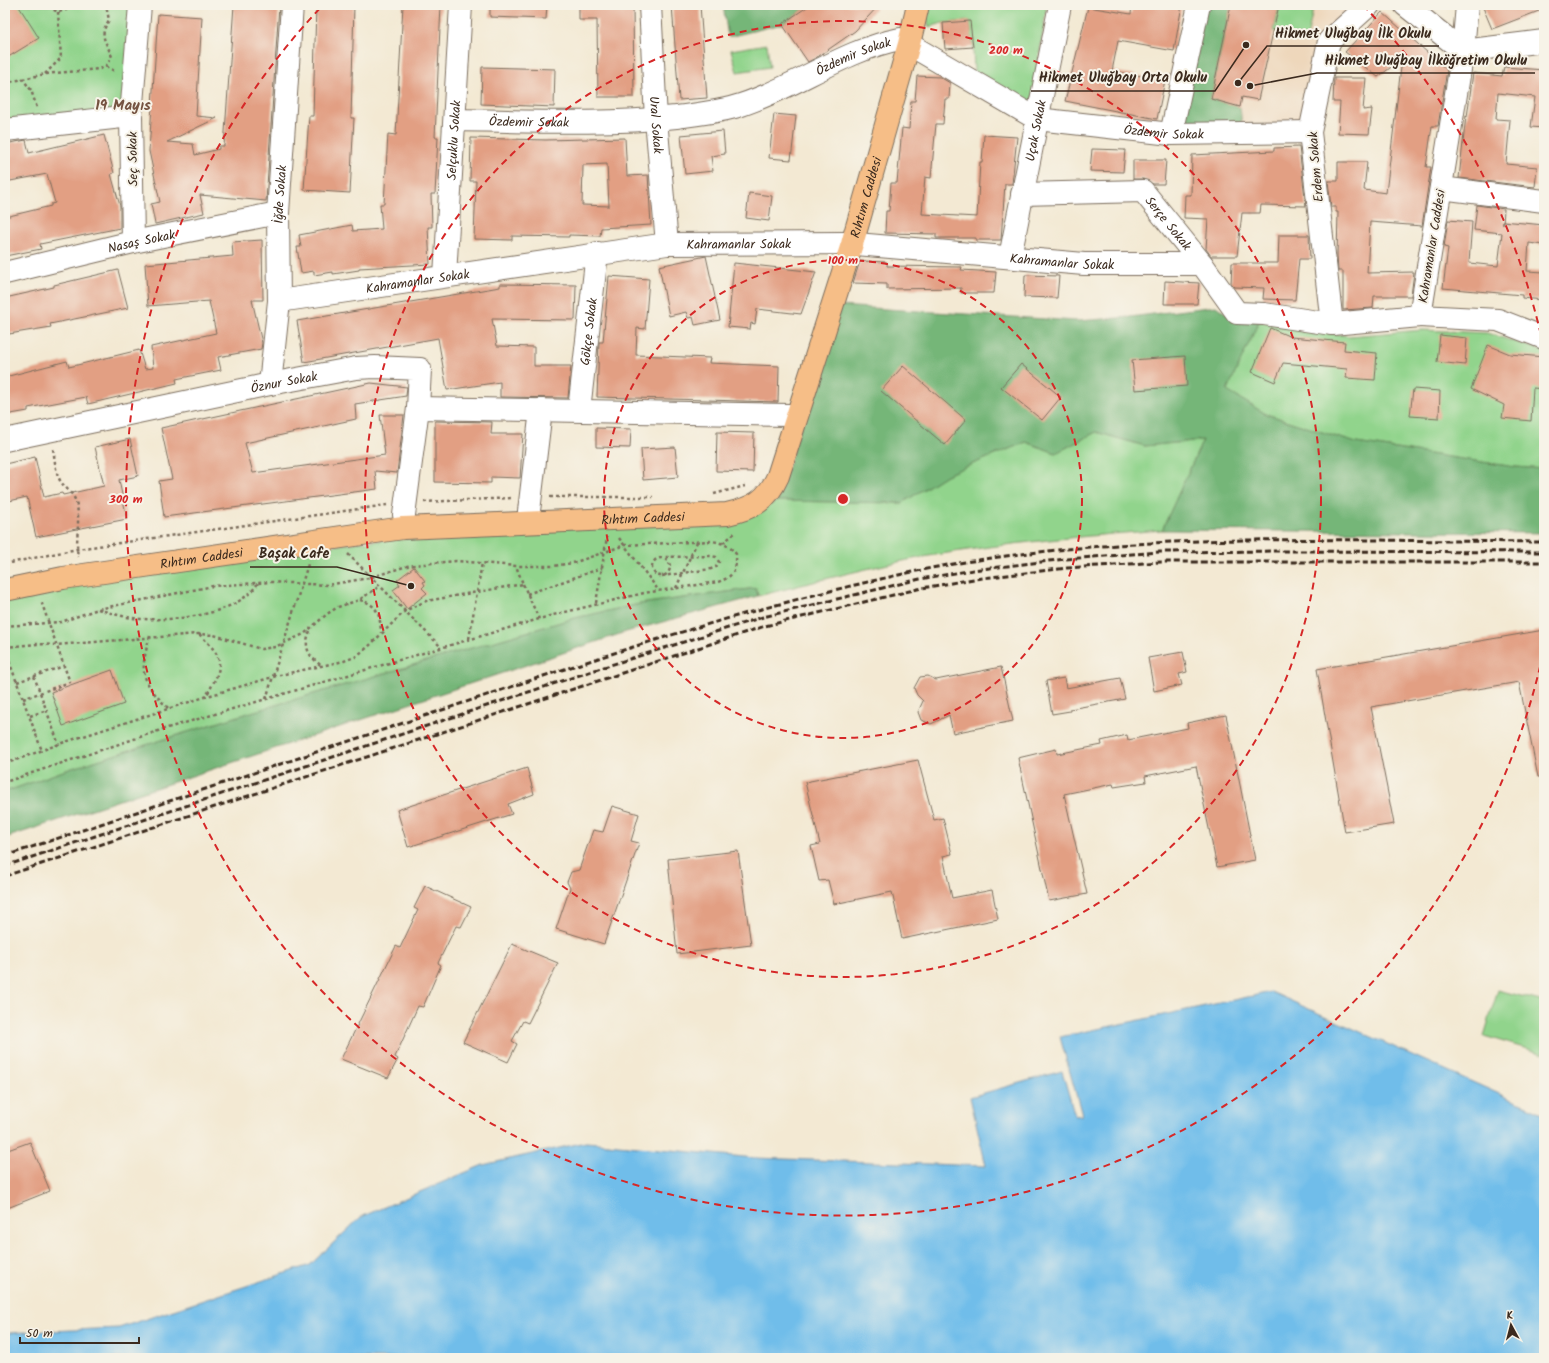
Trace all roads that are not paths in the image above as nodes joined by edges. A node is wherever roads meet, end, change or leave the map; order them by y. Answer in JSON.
{"nodes":[{"id":1,"x":140,"y":5,"type":"edge"},
{"id":2,"x":292,"y":5,"type":"edge"},
{"id":3,"x":461,"y":5,"type":"edge"},
{"id":4,"x":650,"y":5,"type":"edge"},
{"id":5,"x":908,"y":5,"type":"edge"},
{"id":6,"x":918,"y":5,"type":"edge"},
{"id":7,"x":1060,"y":5,"type":"edge"},
{"id":8,"x":1199,"y":5,"type":"edge"},
{"id":9,"x":1369,"y":5,"type":"edge"},
{"id":10,"x":1405,"y":5,"type":"edge"},
{"id":11,"x":1467,"y":5,"type":"edge"},
{"id":12,"x":1544,"y":41,"type":"edge"},
{"id":13,"x":905,"y":42,"type":"junction"},
{"id":14,"x":1463,"y":51,"type":"junction"},
{"id":15,"x":131,"y":116,"type":"junction"},
{"id":16,"x":656,"y":119,"type":"junction"},
{"id":17,"x":1036,"y":119,"type":"junction"},
{"id":18,"x":455,"y":120,"type":"junction"},
{"id":19,"x":5,"y":130,"type":"edge"},
{"id":20,"x":1310,"y":132,"type":"junction"},
{"id":21,"x":1171,"y":134,"type":"junction"},
{"id":22,"x":1441,"y":188,"type":"junction"},
{"id":23,"x":1022,"y":194,"type":"junction"},
{"id":24,"x":1544,"y":201,"type":"edge"},
{"id":25,"x":278,"y":212,"type":"junction"},
{"id":26,"x":133,"y":242,"type":"junction"},
{"id":27,"x":667,"y":244,"type":"junction"},
{"id":28,"x":848,"y":244,"type":"junction"},
{"id":29,"x":597,"y":253,"type":"junction"},
{"id":30,"x":1010,"y":257,"type":"junction"},
{"id":31,"x":1202,"y":264,"type":"junction"},
{"id":32,"x":5,"y":273,"type":"edge"},
{"id":33,"x":445,"y":276,"type":"junction"},
{"id":34,"x":279,"y":301,"type":"junction"},
{"id":35,"x":1420,"y":316,"type":"junction"},
{"id":36,"x":1332,"y":324,"type":"junction"},
{"id":37,"x":1544,"y":338,"type":"edge"},
{"id":38,"x":270,"y":384,"type":"junction"},
{"id":39,"x":418,"y":408,"type":"junction"},
{"id":40,"x":541,"y":410,"type":"junction"},
{"id":41,"x":579,"y":410,"type":"junction"},
{"id":42,"x":790,"y":415,"type":"junction"},
{"id":43,"x":5,"y":440,"type":"edge"},
{"id":44,"x":529,"y":511,"type":"junction"},
{"id":45,"x":404,"y":515,"type":"junction"},
{"id":46,"x":5,"y":577,"type":"edge"},
{"id":47,"x":5,"y":590,"type":"edge"}],
"edges":[{"from":1,"to":15,"type":"street","name":"Seç Sokak"},
{"from":2,"to":25,"type":"street","name":"İğde Sokak"},
{"from":3,"to":18,"type":"street","name":"Selçuklu Sokak"},
{"from":4,"to":16,"type":"street","name":"Ural Sokak"},
{"from":5,"to":13,"type":"main road","name":"Rıhtım Caddesi"},
{"from":6,"to":13,"type":"main road","name":"Rıhtım Caddesi"},
{"from":7,"to":17,"type":"street","name":"Uçak Sokak"},
{"from":8,"to":21,"type":"street"},
{"from":9,"to":20,"type":"street","name":"Erdem Sokak"},
{"from":10,"to":14,"type":"street"},
{"from":11,"to":14,"type":"street","name":"Kahramanlar Caddesi"},
{"from":12,"to":14,"type":"street"},
{"from":13,"to":16,"type":"street","name":"Özdemir Sokak"},
{"from":13,"to":17,"type":"street","name":"Özdemir Sokak"},
{"from":13,"to":28,"type":"main road","name":"Rıhtım Caddesi"},
{"from":14,"to":22,"type":"street","name":"Kahramanlar Caddesi"},
{"from":15,"to":19,"type":"street"},
{"from":15,"to":26,"type":"street","name":"Seç Sokak"},
{"from":16,"to":18,"type":"street","name":"Özdemir Sokak"},
{"from":16,"to":27,"type":"street","name":"Ural Sokak"},
{"from":17,"to":21,"type":"street","name":"Özdemir Sokak"},
{"from":17,"to":23,"type":"street","name":"Uçak Sokak"},
{"from":18,"to":33,"type":"street","name":"Selçuklu Sokak"},
{"from":20,"to":21,"type":"street","name":"Özdemir Sokak"},
{"from":20,"to":36,"type":"street","name":"Erdem Sokak"},
{"from":22,"to":24,"type":"street"},
{"from":22,"to":35,"type":"street","name":"Kahramanlar Caddesi"},
{"from":23,"to":30,"type":"street","name":"Uçak Sokak"},
{"from":23,"to":31,"type":"street","name":"Serçe Sokak"},
{"from":25,"to":26,"type":"street","name":"Nasaş Sokak"},
{"from":25,"to":34,"type":"street","name":"İğde Sokak"},
{"from":26,"to":32,"type":"street","name":"Nasaş Sokak"},
{"from":27,"to":28,"type":"street","name":"Kahramanlar Sokak"},
{"from":27,"to":29,"type":"street","name":"Kahramanlar Sokak"},
{"from":28,"to":30,"type":"street","name":"Kahramanlar Sokak"},
{"from":28,"to":42,"type":"main road","name":"Rıhtım Caddesi"},
{"from":28,"to":47,"type":"main road","name":"Rıhtım Caddesi"},
{"from":29,"to":33,"type":"street","name":"Kahramanlar Sokak"},
{"from":29,"to":41,"type":"street","name":"Gökçe Sokak"},
{"from":30,"to":31,"type":"street","name":"Kahramanlar Sokak"},
{"from":31,"to":36,"type":"street","name":"Serçe Sokak"},
{"from":33,"to":34,"type":"street","name":"Kahramanlar Sokak"},
{"from":34,"to":38,"type":"street","name":"İğde Sokak"},
{"from":35,"to":36,"type":"street"},
{"from":35,"to":37,"type":"street","name":"Kahramanlar Caddesi"},
{"from":38,"to":39,"type":"street","name":"Öznur Sokak"},
{"from":38,"to":43,"type":"street","name":"Öznur Sokak"},
{"from":39,"to":40,"type":"street"},
{"from":39,"to":45,"type":"street","name":"Öznur Sokak"},
{"from":40,"to":41,"type":"street"},
{"from":40,"to":44,"type":"street"},
{"from":41,"to":42,"type":"street"},
{"from":42,"to":44,"type":"main road","name":"Rıhtım Caddesi"},
{"from":44,"to":45,"type":"main road","name":"Rıhtım Caddesi"},
{"from":45,"to":46,"type":"main road","name":"Rıhtım Caddesi"}]}
